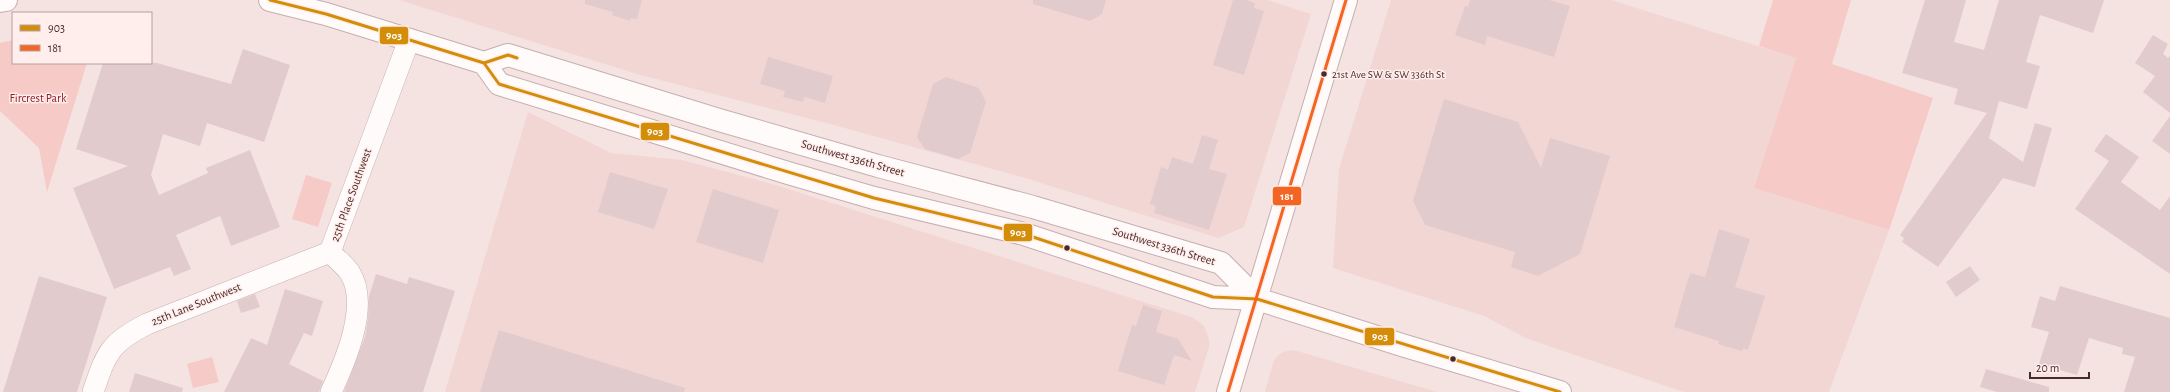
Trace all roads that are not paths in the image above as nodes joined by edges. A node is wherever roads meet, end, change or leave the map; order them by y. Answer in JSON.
{"nodes":[{"id":1,"x":6,"y":0,"type":"edge"},
{"id":2,"x":270,"y":0,"type":"edge"},
{"id":3,"x":1346,"y":0,"type":"edge"},
{"id":4,"x":0,"y":1,"type":"edge"},
{"id":5,"x":409,"y":40,"type":"junction"},
{"id":6,"x":484,"y":63,"type":"junction"},
{"id":7,"x":878,"y":166,"type":"junction"},
{"id":8,"x":788,"y":173,"type":"junction"},
{"id":9,"x":330,"y":252,"type":"junction"},
{"id":10,"x":1257,"y":299,"type":"junction"},
{"id":11,"x":93,"y":392,"type":"edge"},
{"id":12,"x":331,"y":392,"type":"edge"},
{"id":13,"x":1228,"y":392,"type":"edge"},
{"id":14,"x":1560,"y":392,"type":"edge"}],
"edges":[{"from":1,"to":4,"type":"main road"},
{"from":2,"to":5,"type":"main road"},
{"from":3,"to":10,"type":"main road"},
{"from":5,"to":6,"type":"main road"},
{"from":5,"to":9,"type":"street","name":"25th Place Southwest"},
{"from":6,"to":7,"type":"main road","name":"Southwest 336th Street"},
{"from":6,"to":8,"type":"main road"},
{"from":7,"to":8,"type":"main road"},
{"from":7,"to":10,"type":"main road","name":"Southwest 336th Street"},
{"from":8,"to":10,"type":"main road"},
{"from":9,"to":11,"type":"street","name":"25th Lane Southwest"},
{"from":9,"to":12,"type":"street","name":"25th Place Southwest"},
{"from":10,"to":13,"type":"main road"},
{"from":10,"to":14,"type":"main road"}]}
